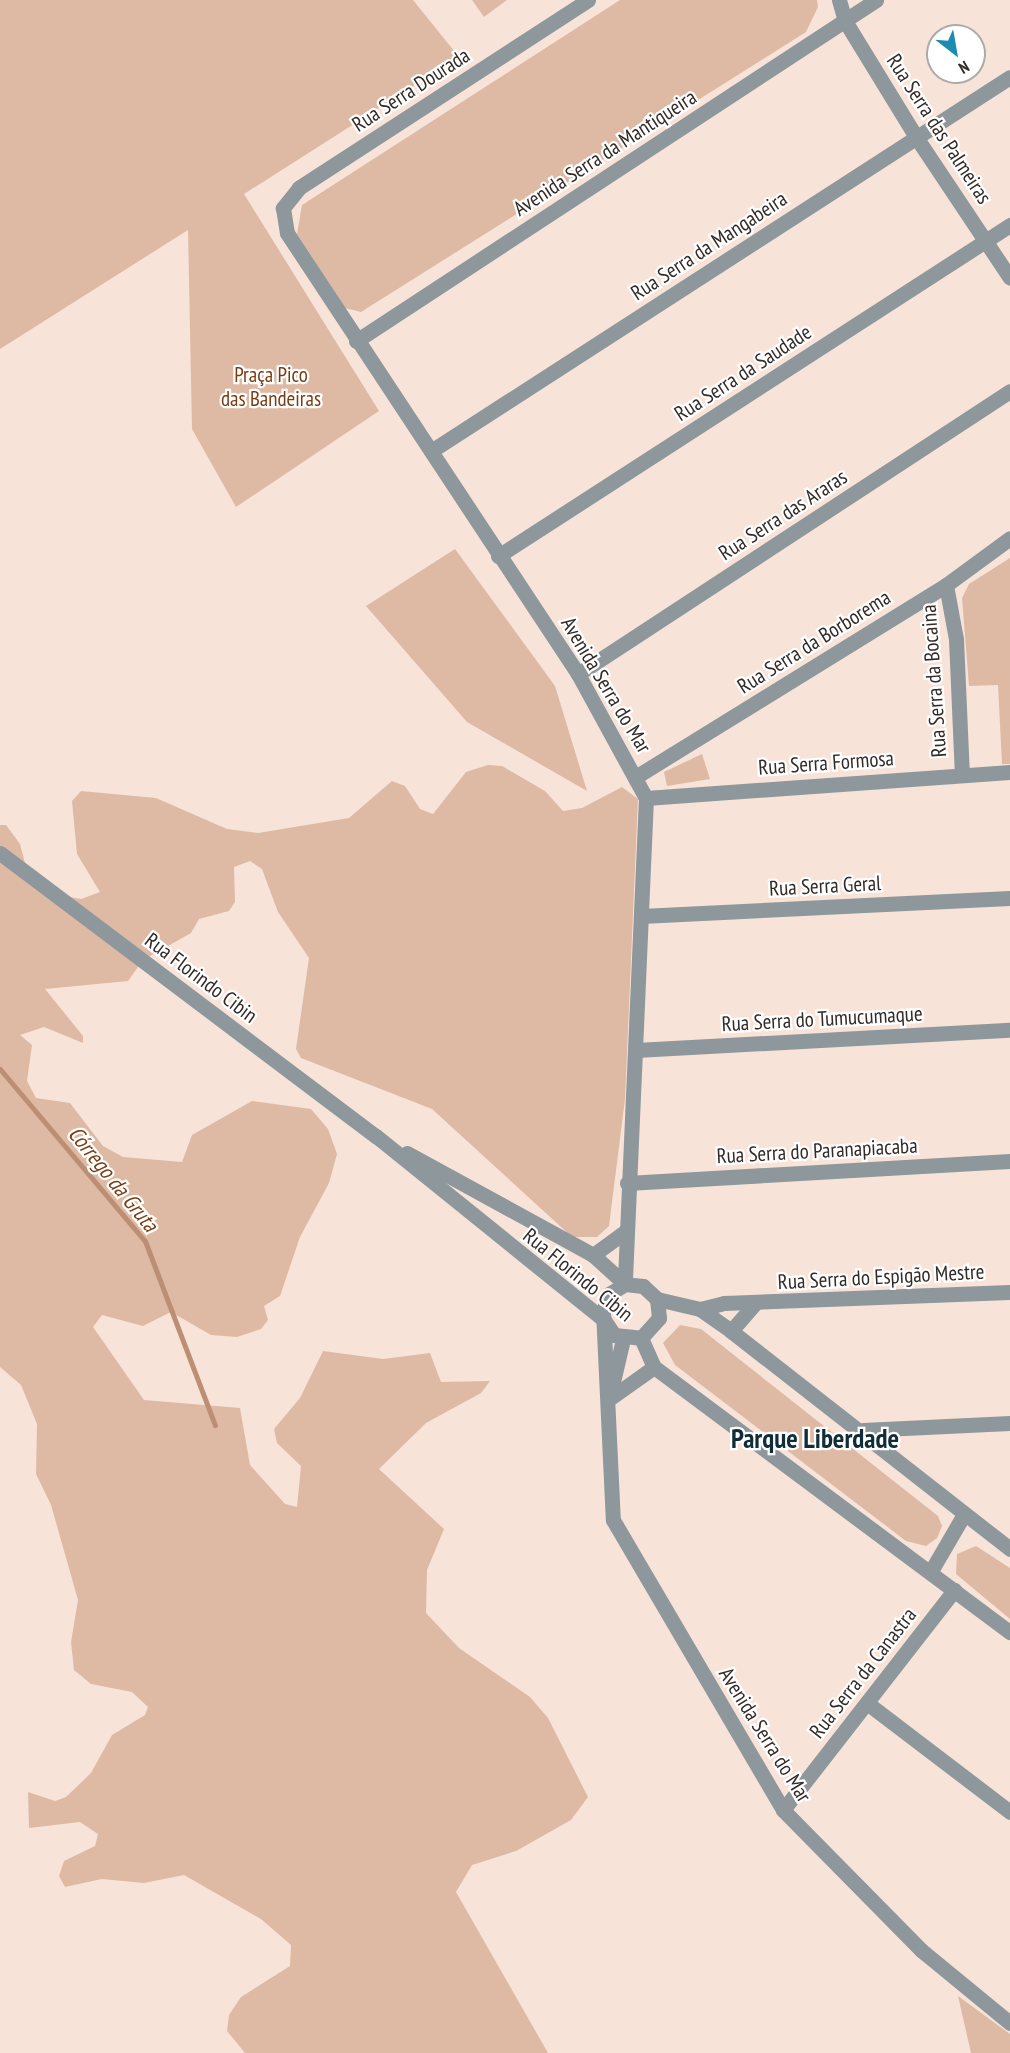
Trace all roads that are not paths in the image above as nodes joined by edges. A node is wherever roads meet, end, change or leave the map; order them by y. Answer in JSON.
{"nodes":[{"id":1,"x":588,"y":0,"type":"edge"},
{"id":2,"x":839,"y":0,"type":"edge"},
{"id":3,"x":876,"y":0,"type":"edge"},
{"id":4,"x":845,"y":21,"type":"junction"},
{"id":5,"x":1010,"y":77,"type":"edge"},
{"id":6,"x":916,"y":137,"type":"junction"},
{"id":7,"x":1010,"y":225,"type":"edge"},
{"id":8,"x":287,"y":233,"type":"joint"},
{"id":9,"x":986,"y":240,"type":"junction"},
{"id":10,"x":1010,"y":278,"type":"edge"},
{"id":11,"x":356,"y":341,"type":"junction"},
{"id":12,"x":1010,"y":391,"type":"edge"},
{"id":13,"x":431,"y":451,"type":"junction"},
{"id":14,"x":1010,"y":538,"type":"edge"},
{"id":15,"x":498,"y":556,"type":"junction"},
{"id":16,"x":946,"y":585,"type":"junction"},
{"id":17,"x":578,"y":674,"type":"junction"},
{"id":18,"x":1010,"y":772,"type":"edge"},
{"id":19,"x":962,"y":774,"type":"junction"},
{"id":20,"x":637,"y":776,"type":"junction"},
{"id":21,"x":646,"y":798,"type":"junction"},
{"id":22,"x":0,"y":853,"type":"edge"},
{"id":23,"x":1010,"y":898,"type":"edge"},
{"id":24,"x":642,"y":916,"type":"junction"},
{"id":25,"x":1010,"y":1030,"type":"edge"},
{"id":26,"x":636,"y":1050,"type":"junction"},
{"id":27,"x":376,"y":1136,"type":"junction"},
{"id":28,"x":1010,"y":1161,"type":"edge"},
{"id":29,"x":627,"y":1183,"type":"junction"},
{"id":30,"x":626,"y":1232,"type":"junction"},
{"id":31,"x":593,"y":1255,"type":"junction"},
{"id":32,"x":625,"y":1284,"type":"junction"},
{"id":33,"x":1010,"y":1292,"type":"edge"},
{"id":34,"x":657,"y":1299,"type":"junction"},
{"id":35,"x":754,"y":1305,"type":"junction"},
{"id":36,"x":700,"y":1309,"type":"junction"},
{"id":37,"x":604,"y":1320,"type":"junction"},
{"id":38,"x":731,"y":1331,"type":"junction"},
{"id":39,"x":641,"y":1338,"type":"junction"},
{"id":40,"x":622,"y":1339,"type":"junction"},
{"id":41,"x":654,"y":1367,"type":"junction"},
{"id":42,"x":609,"y":1399,"type":"junction"},
{"id":43,"x":1010,"y":1423,"type":"edge"},
{"id":44,"x":909,"y":1428,"type":"junction"},
{"id":45,"x":863,"y":1430,"type":"junction"},
{"id":46,"x":898,"y":1461,"type":"junction"},
{"id":47,"x":963,"y":1516,"type":"junction"},
{"id":48,"x":1010,"y":1550,"type":"edge"},
{"id":49,"x":931,"y":1571,"type":"junction"},
{"id":50,"x":954,"y":1590,"type":"junction"},
{"id":51,"x":1010,"y":1632,"type":"edge"},
{"id":52,"x":867,"y":1703,"type":"junction"},
{"id":53,"x":783,"y":1810,"type":"junction"},
{"id":54,"x":1010,"y":1812,"type":"edge"},
{"id":55,"x":1010,"y":2023,"type":"edge"}],
"edges":[{"from":1,"to":8,"type":"street","name":"Rua Serra Dourada"},
{"from":2,"to":4,"type":"street","name":"Rua Serra das Palmeiras"},
{"from":3,"to":4,"type":"street","name":"Avenida Serra da Mantiqueira"},
{"from":4,"to":6,"type":"street","name":"Rua Serra das Palmeiras"},
{"from":4,"to":11,"type":"street","name":"Avenida Serra da Mantiqueira"},
{"from":5,"to":6,"type":"street","name":"Rua Serra da Mangabeira"},
{"from":6,"to":9,"type":"street","name":"Rua Serra das Palmeiras"},
{"from":6,"to":13,"type":"street","name":"Rua Serra da Mangabeira"},
{"from":7,"to":9,"type":"street","name":"Rua Serra da Saudade"},
{"from":8,"to":11,"type":"street","name":"Avenida Serra do Mar"},
{"from":9,"to":10,"type":"street","name":"Rua Serra das Palmeiras"},
{"from":9,"to":15,"type":"street","name":"Rua Serra da Saudade"},
{"from":11,"to":13,"type":"street","name":"Avenida Serra do Mar"},
{"from":12,"to":17,"type":"street","name":"Rua Serra das Araras"},
{"from":13,"to":15,"type":"street","name":"Avenida Serra do Mar"},
{"from":14,"to":16,"type":"street","name":"Rua Serra da Borborema"},
{"from":15,"to":17,"type":"street","name":"Avenida Serra do Mar"},
{"from":16,"to":19,"type":"street","name":"Rua Serra da Bocaina"},
{"from":16,"to":20,"type":"street","name":"Rua Serra da Borborema"},
{"from":17,"to":20,"type":"street","name":"Avenida Serra do Mar"},
{"from":18,"to":19,"type":"street","name":"Rua Serra Formosa"},
{"from":19,"to":21,"type":"street","name":"Rua Serra Formosa"},
{"from":20,"to":21,"type":"street","name":"Avenida Serra do Mar"},
{"from":21,"to":24,"type":"street","name":"Avenida Serra do Mar"},
{"from":22,"to":27,"type":"street","name":"Rua Florindo Cibin"},
{"from":23,"to":24,"type":"street","name":"Rua Serra Geral"},
{"from":24,"to":26,"type":"street","name":"Avenida Serra do Mar"},
{"from":25,"to":26,"type":"street","name":"Rua Serra do Tumucumaque"},
{"from":26,"to":29,"type":"street","name":"Avenida Serra do Mar"},
{"from":27,"to":31,"type":"street","name":"Rua Florindo Cibin"},
{"from":27,"to":37,"type":"street","name":"Rua Florindo Cibin"},
{"from":28,"to":29,"type":"street","name":"Rua Serra do Paranapiacaba"},
{"from":29,"to":30,"type":"street","name":"Avenida Serra do Mar"},
{"from":30,"to":31,"type":"street"},
{"from":30,"to":32,"type":"street","name":"Avenida Serra do Mar"},
{"from":31,"to":32,"type":"street","name":"Rua Florindo Cibin"},
{"from":32,"to":34,"type":"street"},
{"from":32,"to":37,"type":"street","name":"Avenida Serra do Mar"},
{"from":33,"to":35,"type":"street","name":"Rua Serra do Espigão Mestre"},
{"from":34,"to":36,"type":"street","name":"Rua Florindo Cibin"},
{"from":34,"to":39,"type":"street"},
{"from":35,"to":36,"type":"street","name":"Rua Serra do Espigão Mestre"},
{"from":35,"to":38,"type":"street","name":"Rua Serra do Espigão Mestre"},
{"from":36,"to":38,"type":"street","name":"Rua Florindo Cibin"},
{"from":37,"to":40,"type":"street","name":"Rua Florindo Cibin"},
{"from":37,"to":42,"type":"street","name":"Avenida Serra do Mar"},
{"from":38,"to":45,"type":"street","name":"Rua Florindo Cibin"},
{"from":39,"to":40,"type":"street","name":"Rua Florindo Cibin"},
{"from":39,"to":41,"type":"street","name":"Rua Florindo Cibin"},
{"from":40,"to":42,"type":"street","name":"Avenida Serra do Mar"},
{"from":41,"to":42,"type":"street"},
{"from":41,"to":49,"type":"street","name":"Rua Florindo Cibin"},
{"from":42,"to":53,"type":"street","name":"Avenida Serra do Mar"},
{"from":43,"to":44,"type":"street"},
{"from":44,"to":45,"type":"street"},
{"from":44,"to":46,"type":"street"},
{"from":45,"to":46,"type":"street","name":"Rua Florindo Cibin"},
{"from":46,"to":47,"type":"street","name":"Rua Florindo Cibin"},
{"from":47,"to":48,"type":"street","name":"Rua Florindo Cibin"},
{"from":47,"to":49,"type":"street"},
{"from":49,"to":50,"type":"street","name":"Rua Florindo Cibin"},
{"from":50,"to":51,"type":"street","name":"Rua Florindo Cibin"},
{"from":50,"to":52,"type":"street","name":"Rua Serra da Canastra"},
{"from":52,"to":53,"type":"street","name":"Rua Serra da Canastra"},
{"from":52,"to":54,"type":"street"},
{"from":53,"to":55,"type":"street","name":"Avenida Serra do Mar"}]}
